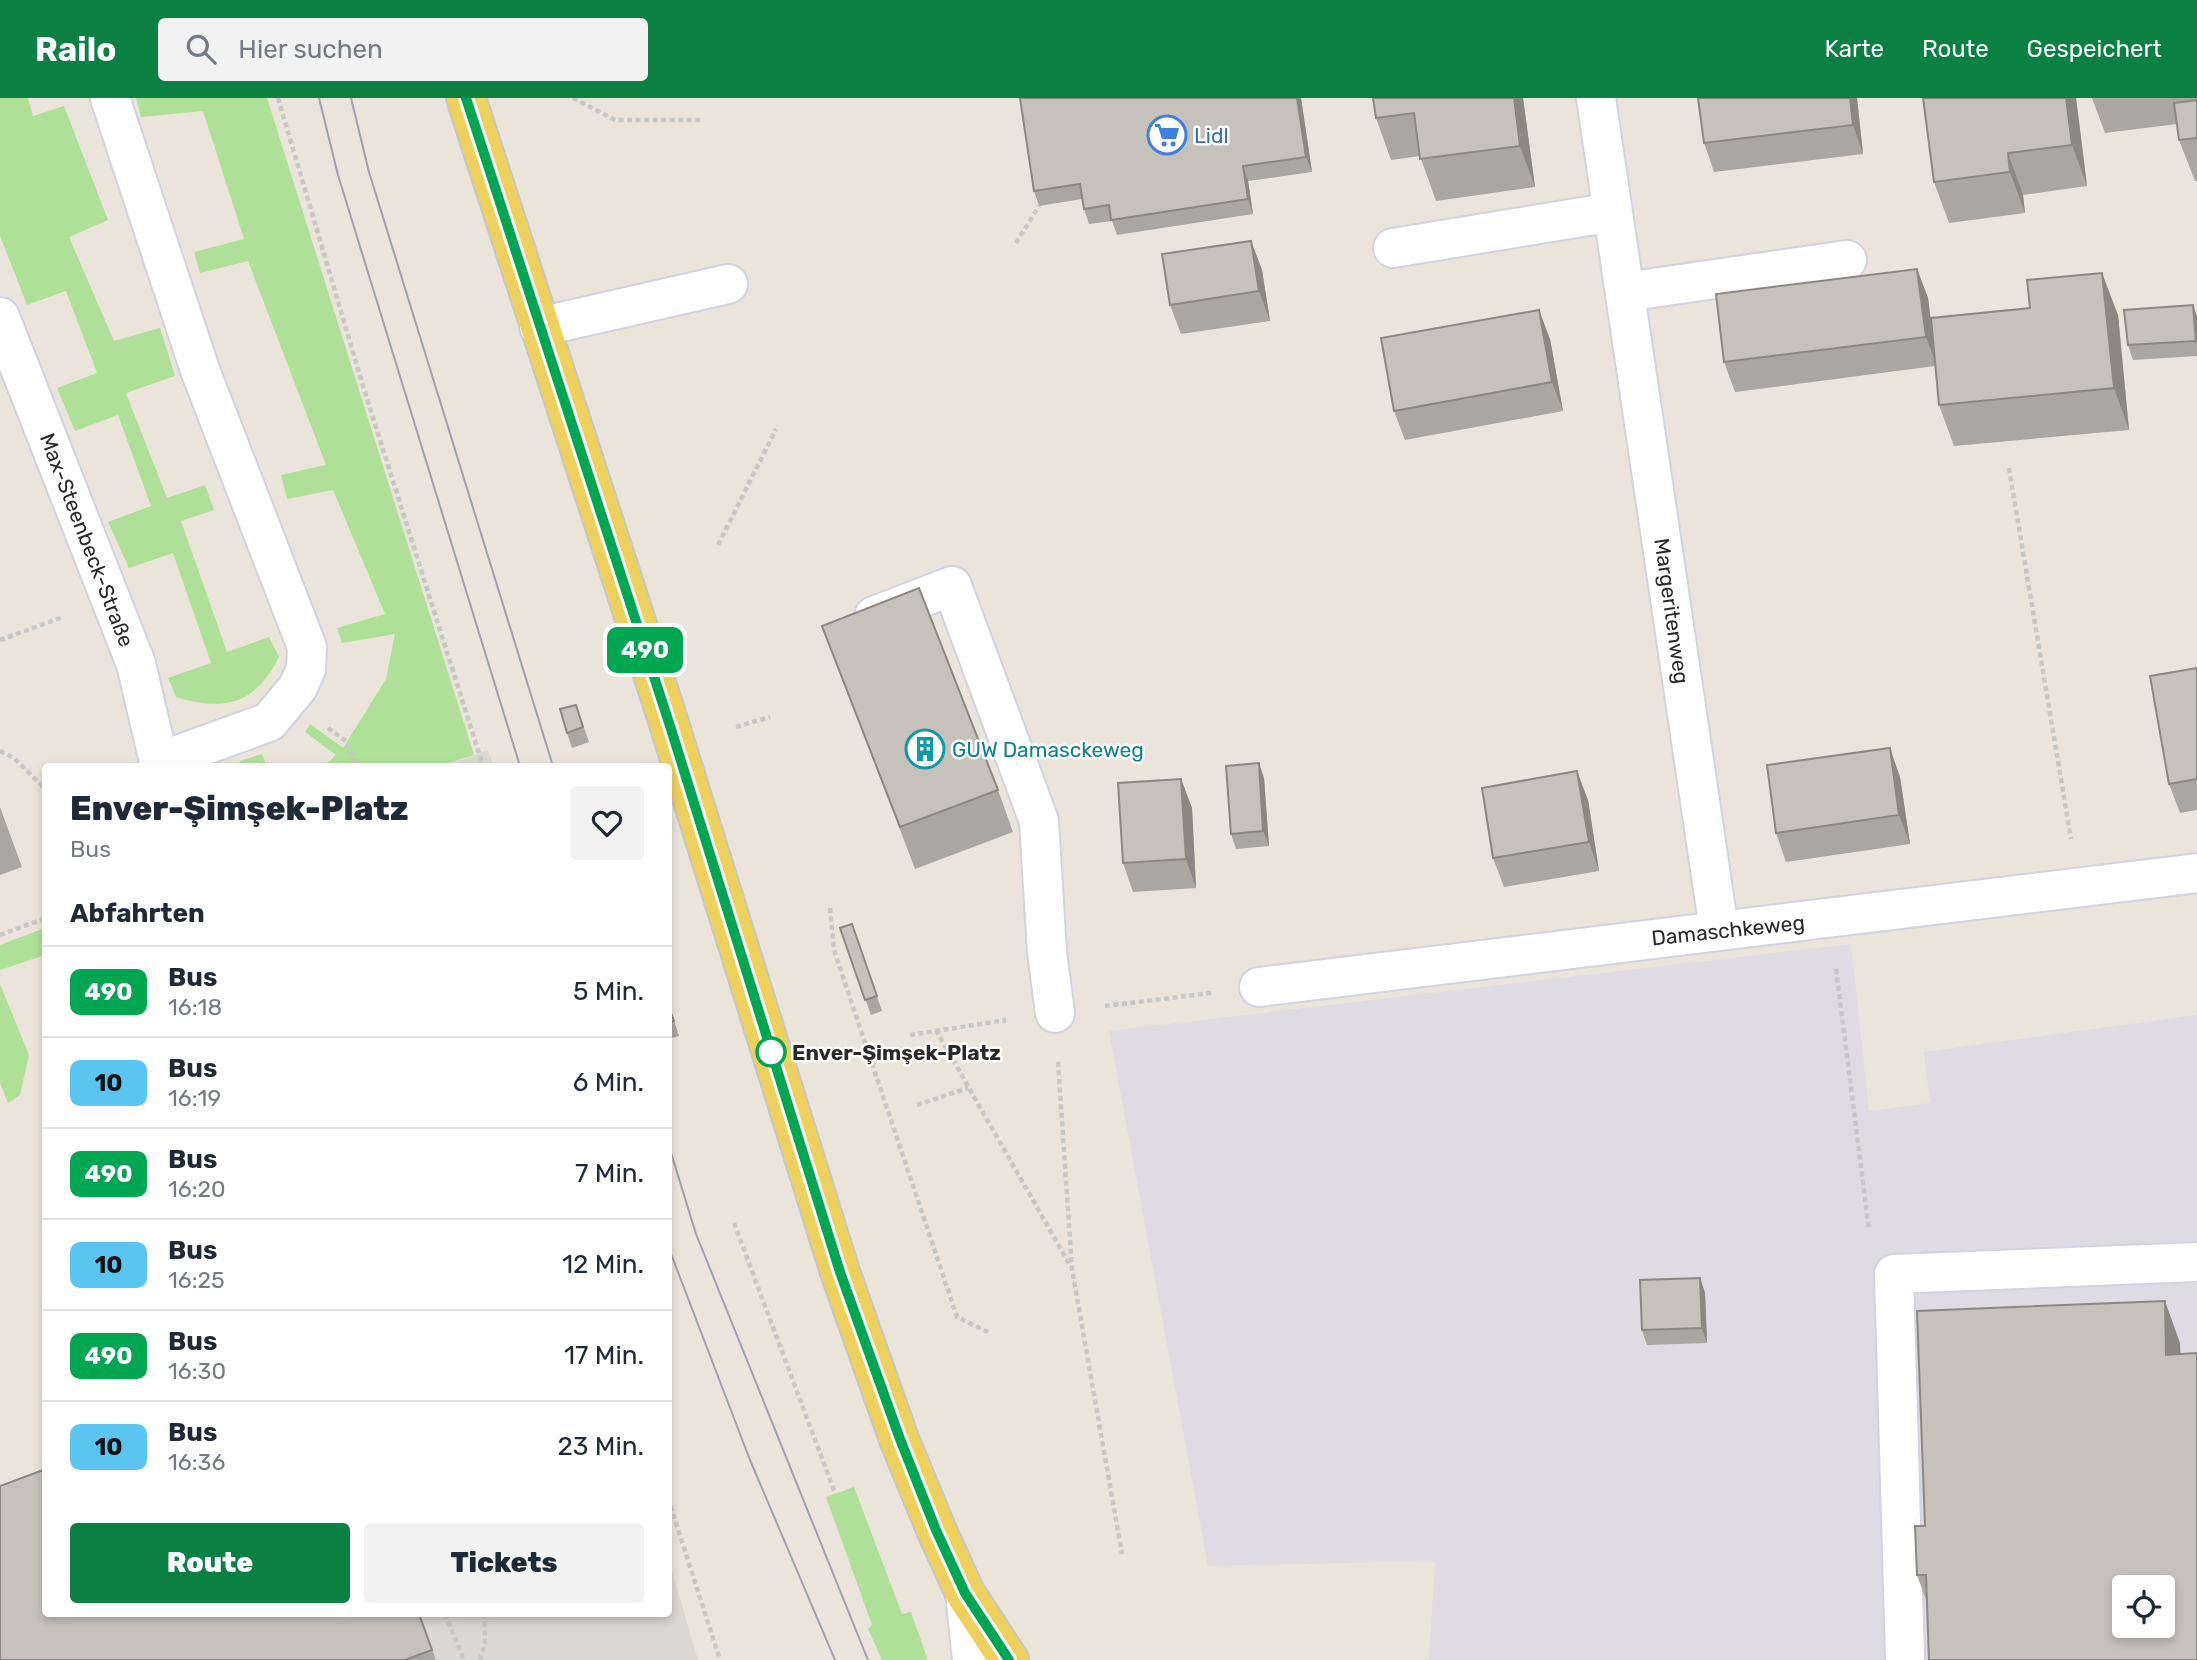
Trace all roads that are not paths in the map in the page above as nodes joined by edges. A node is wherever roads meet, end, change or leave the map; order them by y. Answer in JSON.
{"nodes":[{"id":1,"x":110,"y":98,"type":"edge"},
{"id":2,"x":466,"y":98,"type":"edge"},
{"id":3,"x":1596,"y":98,"type":"edge"},
{"id":4,"x":1613,"y":212,"type":"junction"},
{"id":5,"x":1393,"y":248,"type":"dead end"},
{"id":6,"x":1847,"y":260,"type":"dead end"},
{"id":7,"x":728,"y":284,"type":"dead end"},
{"id":8,"x":1625,"y":292,"type":"junction"},
{"id":9,"x":0,"y":317,"type":"edge"},
{"id":10,"x":539,"y":327,"type":"junction"},
{"id":11,"x":838,"y":630,"type":"edge"},
{"id":12,"x":161,"y":763,"type":"edge"},
{"id":13,"x":164,"y":763,"type":"edge"},
{"id":14,"x":2197,"y":873,"type":"edge"},
{"id":15,"x":1719,"y":930,"type":"junction"},
{"id":16,"x":1259,"y":987,"type":"dead end"},
{"id":17,"x":1055,"y":1013,"type":"road end"},
{"id":18,"x":2197,"y":1262,"type":"edge"},
{"id":19,"x":965,"y":1593,"type":"junction"},
{"id":20,"x":972,"y":1660,"type":"edge"},
{"id":21,"x":1009,"y":1660,"type":"edge"},
{"id":22,"x":1905,"y":1660,"type":"edge"}],
"edges":[{"from":1,"to":13,"type":"street"},
{"from":2,"to":10,"type":"main road"},
{"from":3,"to":4,"type":"street","name":"Margeritenweg"},
{"from":4,"to":5,"type":"street"},
{"from":4,"to":8,"type":"street","name":"Margeritenweg"},
{"from":6,"to":8,"type":"street"},
{"from":7,"to":10,"type":"street"},
{"from":8,"to":15,"type":"street","name":"Margeritenweg"},
{"from":9,"to":12,"type":"street","name":"Max-Steenbeck-Straße"},
{"from":10,"to":19,"type":"main road"},
{"from":11,"to":17,"type":"street"},
{"from":14,"to":15,"type":"street","name":"Damaschkeweg"},
{"from":15,"to":16,"type":"street","name":"Damaschkeweg"},
{"from":18,"to":22,"type":"street"},
{"from":19,"to":20,"type":"street"},
{"from":19,"to":21,"type":"main road"}]}
